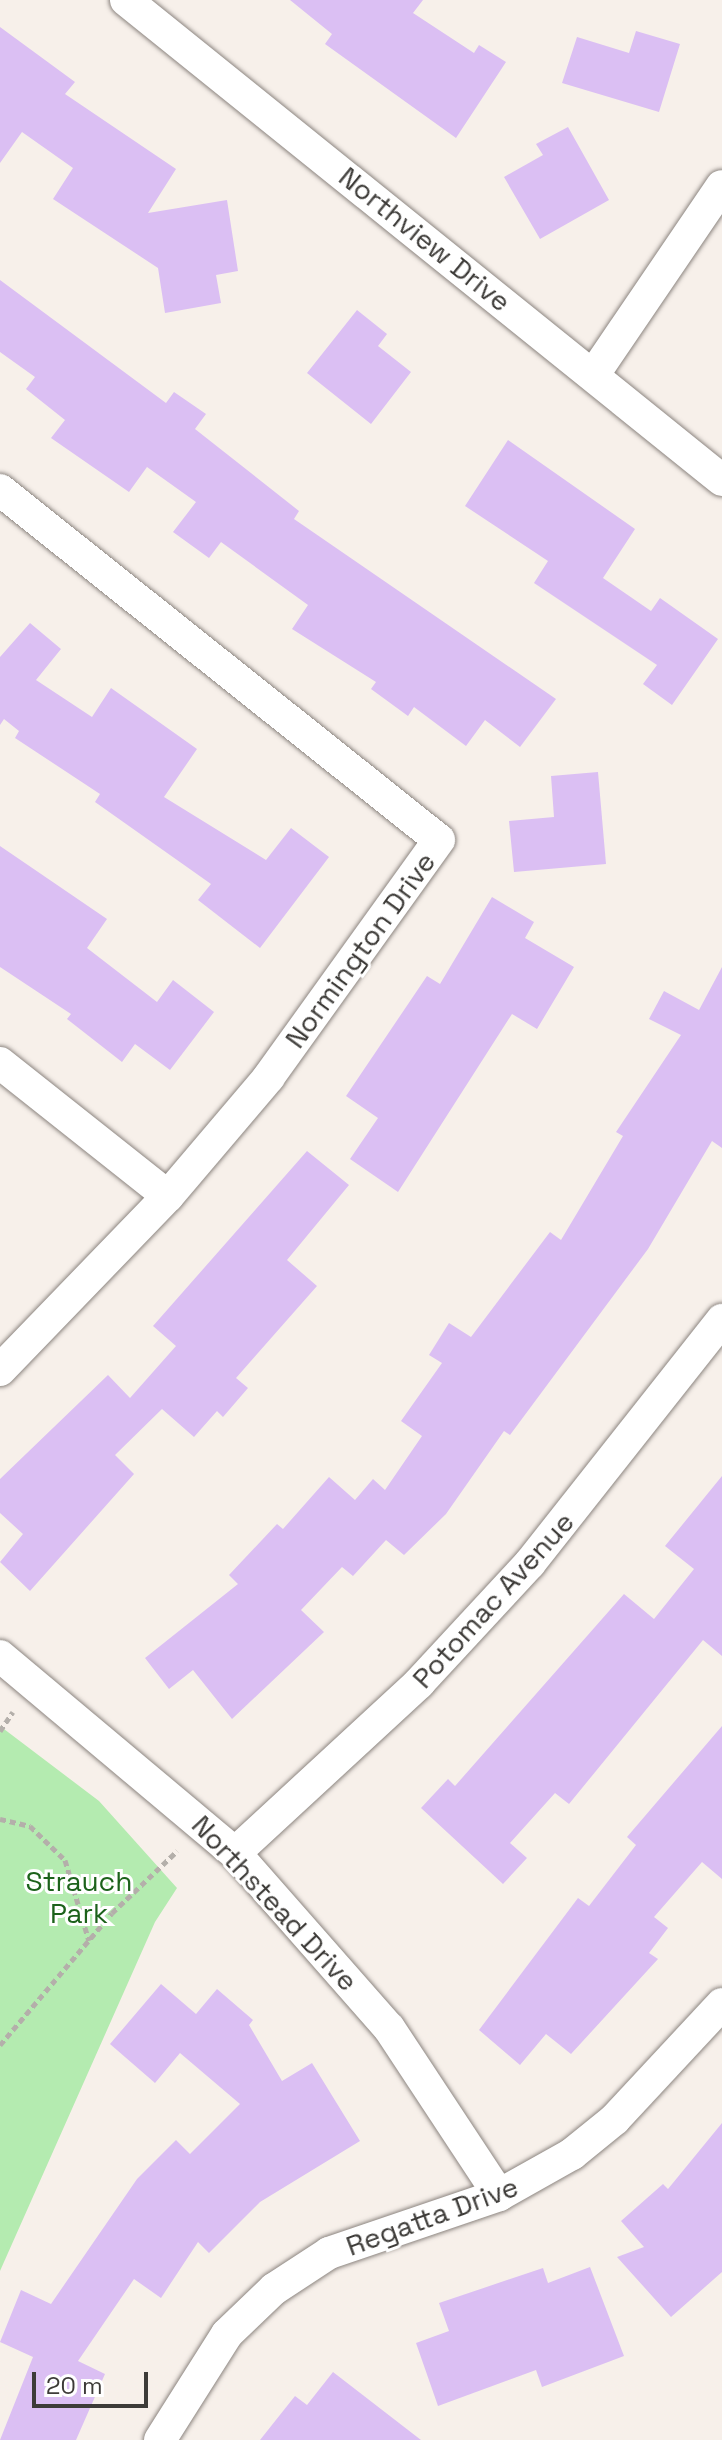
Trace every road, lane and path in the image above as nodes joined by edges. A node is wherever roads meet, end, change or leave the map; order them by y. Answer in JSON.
{"nodes":[{"id":1,"x":126,"y":0,"type":"edge"},
{"id":2,"x":722,"y":186,"type":"edge"},
{"id":3,"x":594,"y":374,"type":"junction"},
{"id":4,"x":722,"y":480,"type":"edge"},
{"id":5,"x":0,"y":490,"type":"edge"},
{"id":6,"x":0,"y":1063,"type":"edge"},
{"id":7,"x":168,"y":1196,"type":"junction"},
{"id":8,"x":722,"y":1320,"type":"edge"},
{"id":9,"x":0,"y":1370,"type":"edge"},
{"id":10,"x":0,"y":1656,"type":"edge"},
{"id":11,"x":0,"y":1819,"type":"edge"},
{"id":12,"x":206,"y":1826,"type":"junction"},
{"id":13,"x":235,"y":1853,"type":"junction"},
{"id":14,"x":89,"y":1941,"type":"junction"},
{"id":15,"x":722,"y":2004,"type":"edge"},
{"id":16,"x":0,"y":2045,"type":"edge"},
{"id":17,"x":499,"y":2195,"type":"junction"},
{"id":18,"x":160,"y":2440,"type":"edge"}],
"edges":[{"from":1,"to":3,"type":"street","name":"Northview Drive"},
{"from":2,"to":3,"type":"street"},
{"from":3,"to":4,"type":"street","name":"Northview Drive"},
{"from":5,"to":7,"type":"street","name":"Normington Drive"},
{"from":6,"to":7,"type":"street"},
{"from":7,"to":9,"type":"street","name":"Normington Drive"},
{"from":8,"to":13,"type":"street","name":"Potomac Avenue"},
{"from":10,"to":12,"type":"street","name":"Northstead Drive"},
{"from":11,"to":14,"type":"path"},
{"from":12,"to":13,"type":"street","name":"Northstead Drive"},
{"from":12,"to":14,"type":"path"},
{"from":13,"to":17,"type":"street","name":"Northstead Drive"},
{"from":14,"to":16,"type":"path"},
{"from":15,"to":17,"type":"street","name":"Regatta Drive"},
{"from":17,"to":18,"type":"street","name":"Regatta Drive"}]}
